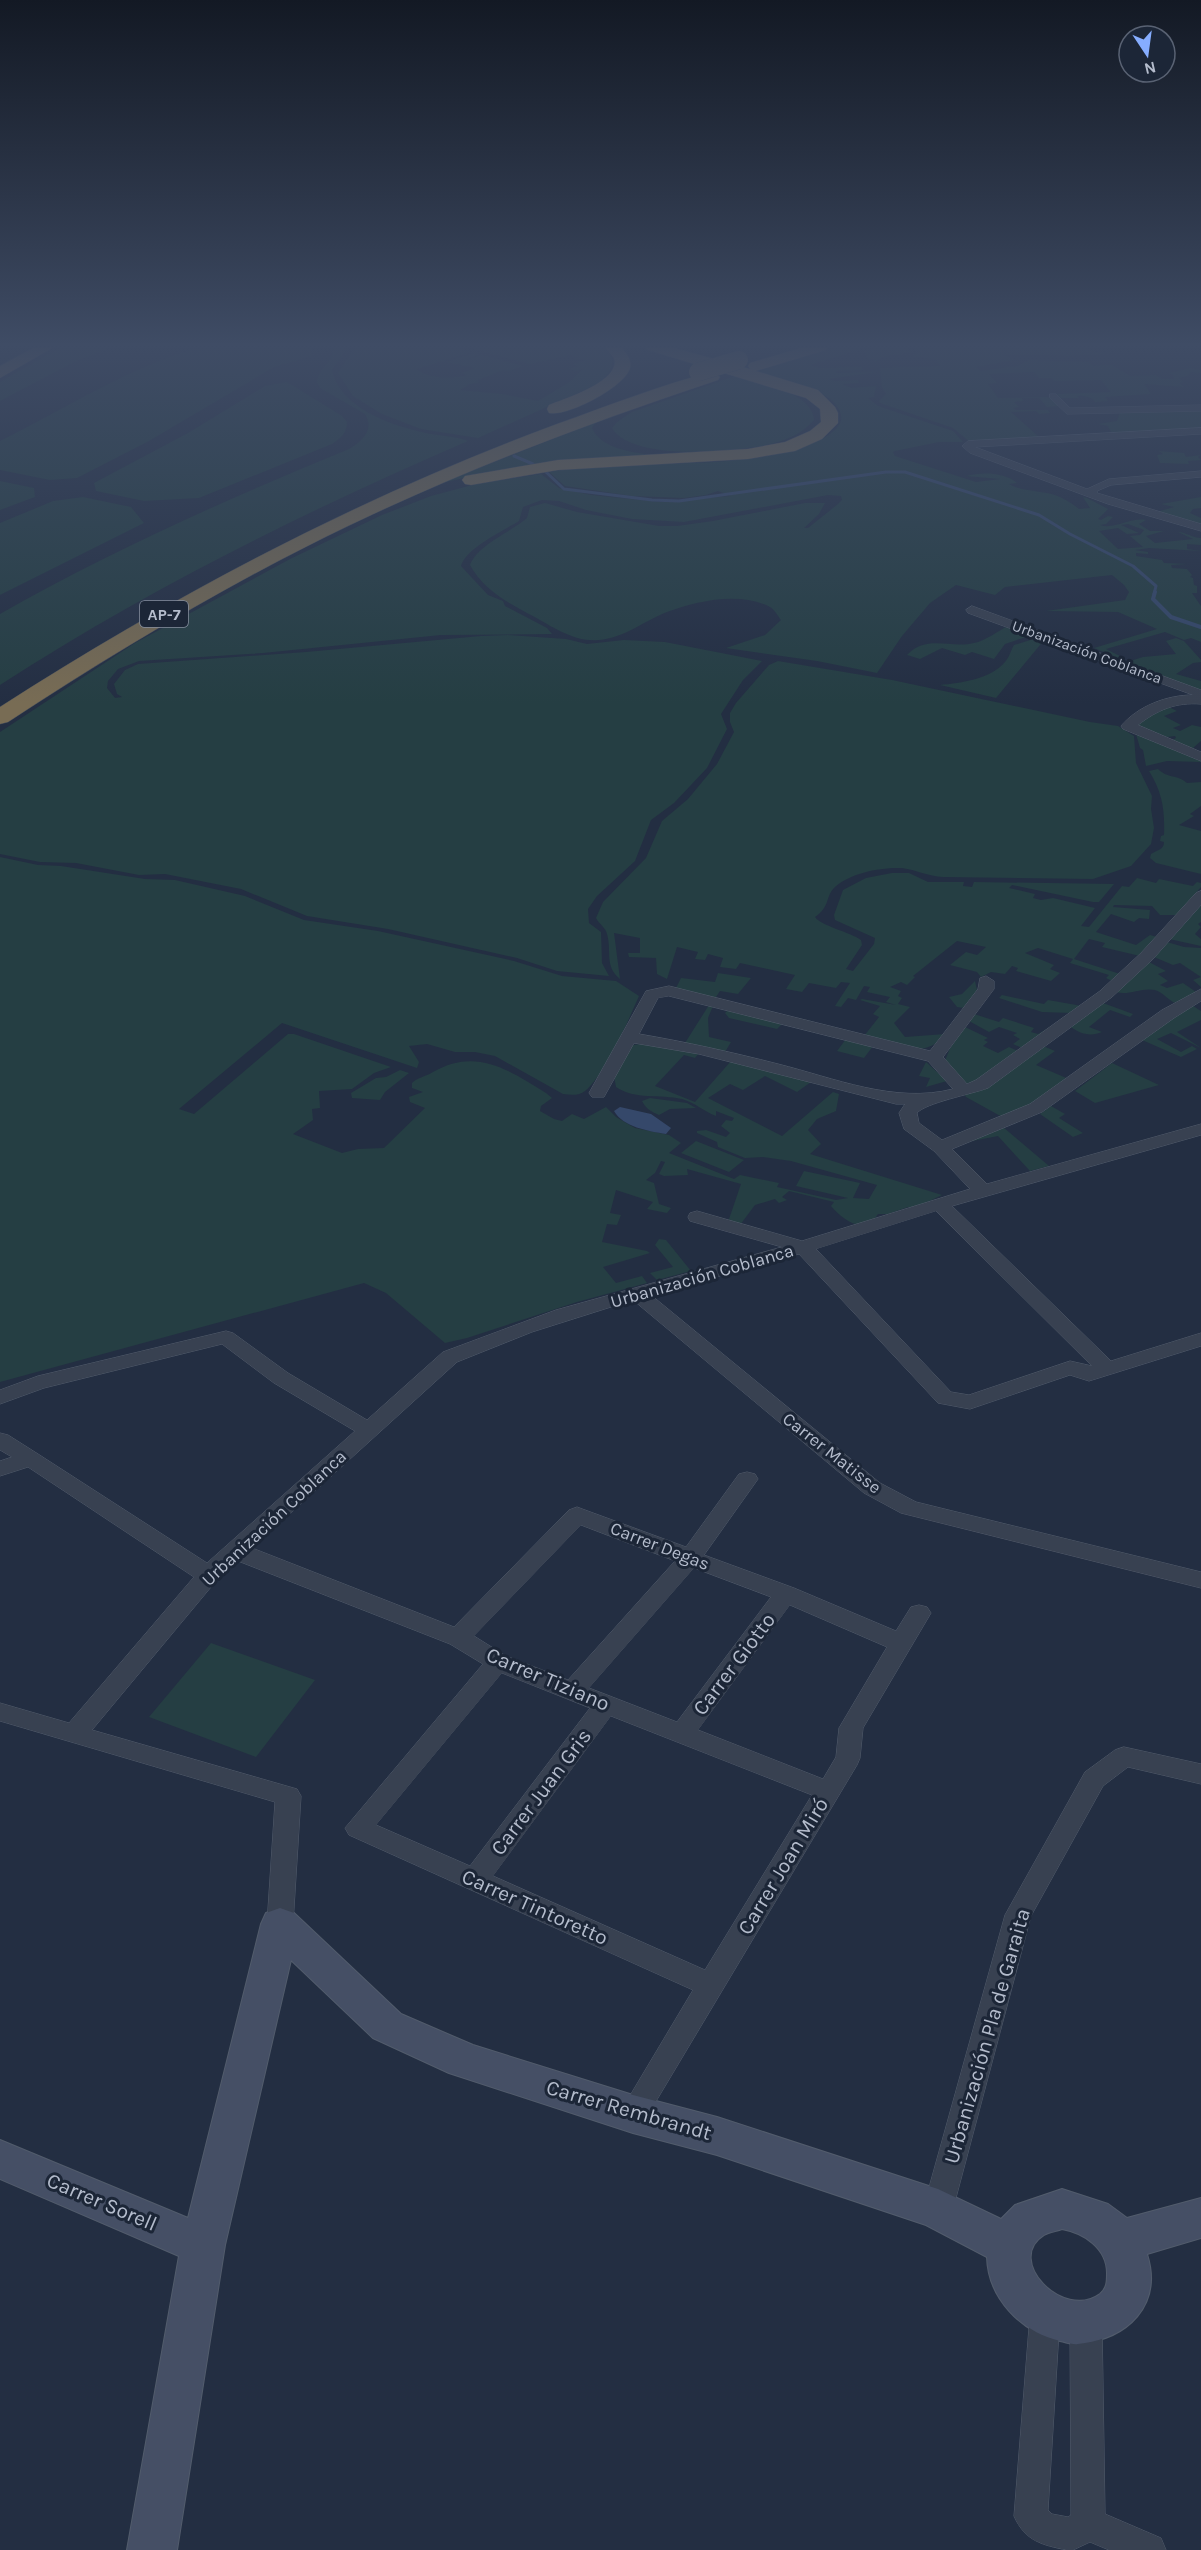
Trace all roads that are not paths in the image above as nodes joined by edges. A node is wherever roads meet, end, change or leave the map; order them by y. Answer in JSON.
{"nodes":[{"id":1,"x":425,"y":466,"type":"edge"},
{"id":2,"x":440,"y":466,"type":"edge"},
{"id":3,"x":466,"y":466,"type":"edge"},
{"id":4,"x":554,"y":466,"type":"edge"},
{"id":5,"x":1017,"y":466,"type":"edge"},
{"id":6,"x":1201,"y":474,"type":"edge"},
{"id":7,"x":1045,"y":476,"type":"junction"},
{"id":8,"x":1109,"y":482,"type":"junction"},
{"id":9,"x":1092,"y":494,"type":"junction"},
{"id":10,"x":336,"y":524,"type":"junction"},
{"id":11,"x":1201,"y":528,"type":"edge"},
{"id":12,"x":292,"y":532,"type":"junction"},
{"id":13,"x":972,"y":610,"type":"dead end"},
{"id":14,"x":1201,"y":694,"type":"edge"},
{"id":15,"x":0,"y":699,"type":"edge"},
{"id":16,"x":1201,"y":700,"type":"edge"},
{"id":17,"x":0,"y":717,"type":"edge"},
{"id":18,"x":1201,"y":757,"type":"edge"},
{"id":19,"x":1201,"y":896,"type":"edge"},
{"id":20,"x":986,"y":981,"type":"dead end"},
{"id":21,"x":1201,"y":994,"type":"edge"},
{"id":22,"x":627,"y":1037,"type":"junction"},
{"id":23,"x":934,"y":1057,"type":"junction"},
{"id":24,"x":964,"y":1091,"type":"junction"},
{"id":25,"x":597,"y":1093,"type":"dead end"},
{"id":26,"x":923,"y":1100,"type":"junction"},
{"id":27,"x":1201,"y":1129,"type":"edge"},
{"id":28,"x":940,"y":1147,"type":"junction"},
{"id":29,"x":983,"y":1191,"type":"junction"},
{"id":30,"x":940,"y":1205,"type":"junction"},
{"id":31,"x":697,"y":1217,"type":"dead end"},
{"id":32,"x":803,"y":1247,"type":"junction"},
{"id":33,"x":638,"y":1294,"type":"junction"},
{"id":34,"x":1201,"y":1338,"type":"edge"},
{"id":35,"x":1107,"y":1369,"type":"junction"},
{"id":36,"x":0,"y":1397,"type":"edge"},
{"id":37,"x":369,"y":1430,"type":"junction"},
{"id":38,"x":0,"y":1440,"type":"edge"},
{"id":39,"x":30,"y":1459,"type":"junction"},
{"id":40,"x":0,"y":1469,"type":"edge"},
{"id":41,"x":747,"y":1479,"type":"dead end"},
{"id":42,"x":236,"y":1551,"type":"junction"},
{"id":43,"x":690,"y":1558,"type":"junction"},
{"id":44,"x":208,"y":1575,"type":"junction"},
{"id":45,"x":1201,"y":1580,"type":"edge"},
{"id":46,"x":786,"y":1594,"type":"junction"},
{"id":47,"x":919,"y":1613,"type":"dead end"},
{"id":48,"x":458,"y":1638,"type":"junction"},
{"id":49,"x":901,"y":1643,"type":"junction"},
{"id":50,"x":498,"y":1662,"type":"junction"},
{"id":51,"x":572,"y":1691,"type":"junction"},
{"id":52,"x":606,"y":1704,"type":"junction"},
{"id":53,"x":0,"y":1712,"type":"edge"},
{"id":54,"x":75,"y":1734,"type":"junction"},
{"id":55,"x":682,"y":1734,"type":"junction"},
{"id":56,"x":1201,"y":1774,"type":"edge"},
{"id":57,"x":828,"y":1791,"type":"junction"},
{"id":58,"x":475,"y":1880,"type":"junction"},
{"id":59,"x":280,"y":1924,"type":"junction"},
{"id":60,"x":711,"y":1985,"type":"junction"},
{"id":61,"x":633,"y":2114,"type":"junction"},
{"id":62,"x":0,"y":2159,"type":"edge"},
{"id":63,"x":938,"y":2209,"type":"junction"},
{"id":64,"x":1201,"y":2218,"type":"edge"},
{"id":65,"x":1120,"y":2241,"type":"junction"},
{"id":66,"x":204,"y":2245,"type":"junction"},
{"id":67,"x":1010,"y":2246,"type":"junction"},
{"id":68,"x":1065,"y":2318,"type":"junction"},
{"id":69,"x":1088,"y":2524,"type":"junction"},
{"id":70,"x":152,"y":2550,"type":"edge"},
{"id":71,"x":1149,"y":2550,"type":"edge"}],
"edges":[{"from":1,"to":12,"type":"highway"},
{"from":2,"to":12,"type":"highway","number":"AP-7"},
{"from":3,"to":10,"type":"highway","number":"AP-7"},
{"from":4,"to":10,"type":"highway"},
{"from":5,"to":7,"type":"street"},
{"from":6,"to":8,"type":"street"},
{"from":7,"to":8,"type":"street"},
{"from":7,"to":9,"type":"street"},
{"from":8,"to":9,"type":"street"},
{"from":9,"to":11,"type":"street"},
{"from":10,"to":17,"type":"highway","number":"AP-7"},
{"from":12,"to":15,"type":"highway","number":"AP-7"},
{"from":13,"to":14,"type":"street","name":"Urbanización Coblanca"},
{"from":16,"to":18,"type":"street","name":"Urbanización Coblanca"},
{"from":19,"to":24,"type":"street"},
{"from":20,"to":23,"type":"street"},
{"from":21,"to":28,"type":"street"},
{"from":22,"to":23,"type":"street"},
{"from":22,"to":25,"type":"street"},
{"from":22,"to":26,"type":"street"},
{"from":23,"to":24,"type":"street"},
{"from":24,"to":26,"type":"street"},
{"from":26,"to":28,"type":"street"},
{"from":27,"to":29,"type":"street","name":"Urbanización Coblanca"},
{"from":28,"to":29,"type":"street"},
{"from":29,"to":30,"type":"street","name":"Urbanización Coblanca"},
{"from":30,"to":32,"type":"street","name":"Urbanización Coblanca"},
{"from":30,"to":35,"type":"street"},
{"from":31,"to":32,"type":"street","name":"Urbanización Coblanca"},
{"from":32,"to":33,"type":"street","name":"Urbanización Coblanca"},
{"from":32,"to":35,"type":"street"},
{"from":33,"to":37,"type":"street","name":"Urbanización Coblanca"},
{"from":33,"to":45,"type":"street","name":"Carrer Matisse"},
{"from":34,"to":35,"type":"street"},
{"from":36,"to":37,"type":"street"},
{"from":37,"to":42,"type":"street","name":"Urbanización Coblanca"},
{"from":38,"to":39,"type":"street"},
{"from":39,"to":40,"type":"street"},
{"from":39,"to":44,"type":"street"},
{"from":41,"to":43,"type":"street"},
{"from":42,"to":44,"type":"street","name":"Urbanización Coblanca"},
{"from":42,"to":48,"type":"street","name":"Carrer Tiziano"},
{"from":43,"to":46,"type":"street","name":"Carrer Degas"},
{"from":43,"to":48,"type":"street","name":"Carrer Degas"},
{"from":43,"to":51,"type":"street"},
{"from":44,"to":54,"type":"street","name":"Urbanización Coblanca"},
{"from":46,"to":49,"type":"street","name":"Carrer Degas"},
{"from":46,"to":55,"type":"street","name":"Carrer Giotto"},
{"from":47,"to":49,"type":"street","name":"Carrer Joan Miró"},
{"from":48,"to":50,"type":"street","name":"Carrer Tiziano"},
{"from":49,"to":57,"type":"street","name":"Carrer Joan Miró"},
{"from":50,"to":51,"type":"street","name":"Carrer Tiziano"},
{"from":50,"to":58,"type":"street","name":"Carrer Tintoretto"},
{"from":51,"to":52,"type":"street","name":"Carrer Tiziano"},
{"from":52,"to":55,"type":"street","name":"Carrer Tiziano"},
{"from":52,"to":58,"type":"street","name":"Carrer Juan Gris"},
{"from":53,"to":54,"type":"street"},
{"from":54,"to":59,"type":"street"},
{"from":55,"to":57,"type":"street","name":"Carrer Tiziano"},
{"from":56,"to":63,"type":"street","name":"Urbanización Pla de Garaita"},
{"from":57,"to":60,"type":"street","name":"Carrer Joan Miró"},
{"from":58,"to":60,"type":"street","name":"Carrer Tintoretto"},
{"from":59,"to":61,"type":"street","name":"Carrer Rembrandt"},
{"from":59,"to":66,"type":"street"},
{"from":60,"to":61,"type":"street","name":"Carrer Joan Miró"},
{"from":61,"to":63,"type":"street","name":"Carrer Rembrandt"},
{"from":62,"to":66,"type":"street","name":"Carrer Sorell"},
{"from":63,"to":67,"type":"street","name":"Carrer Rembrandt"},
{"from":64,"to":65,"type":"street"},
{"from":65,"to":67,"type":"street"},
{"from":65,"to":68,"type":"street"},
{"from":66,"to":70,"type":"street"},
{"from":67,"to":68,"type":"street"},
{"from":68,"to":69,"type":"street"},
{"from":68,"to":69,"type":"street"},
{"from":69,"to":71,"type":"street"}]}
